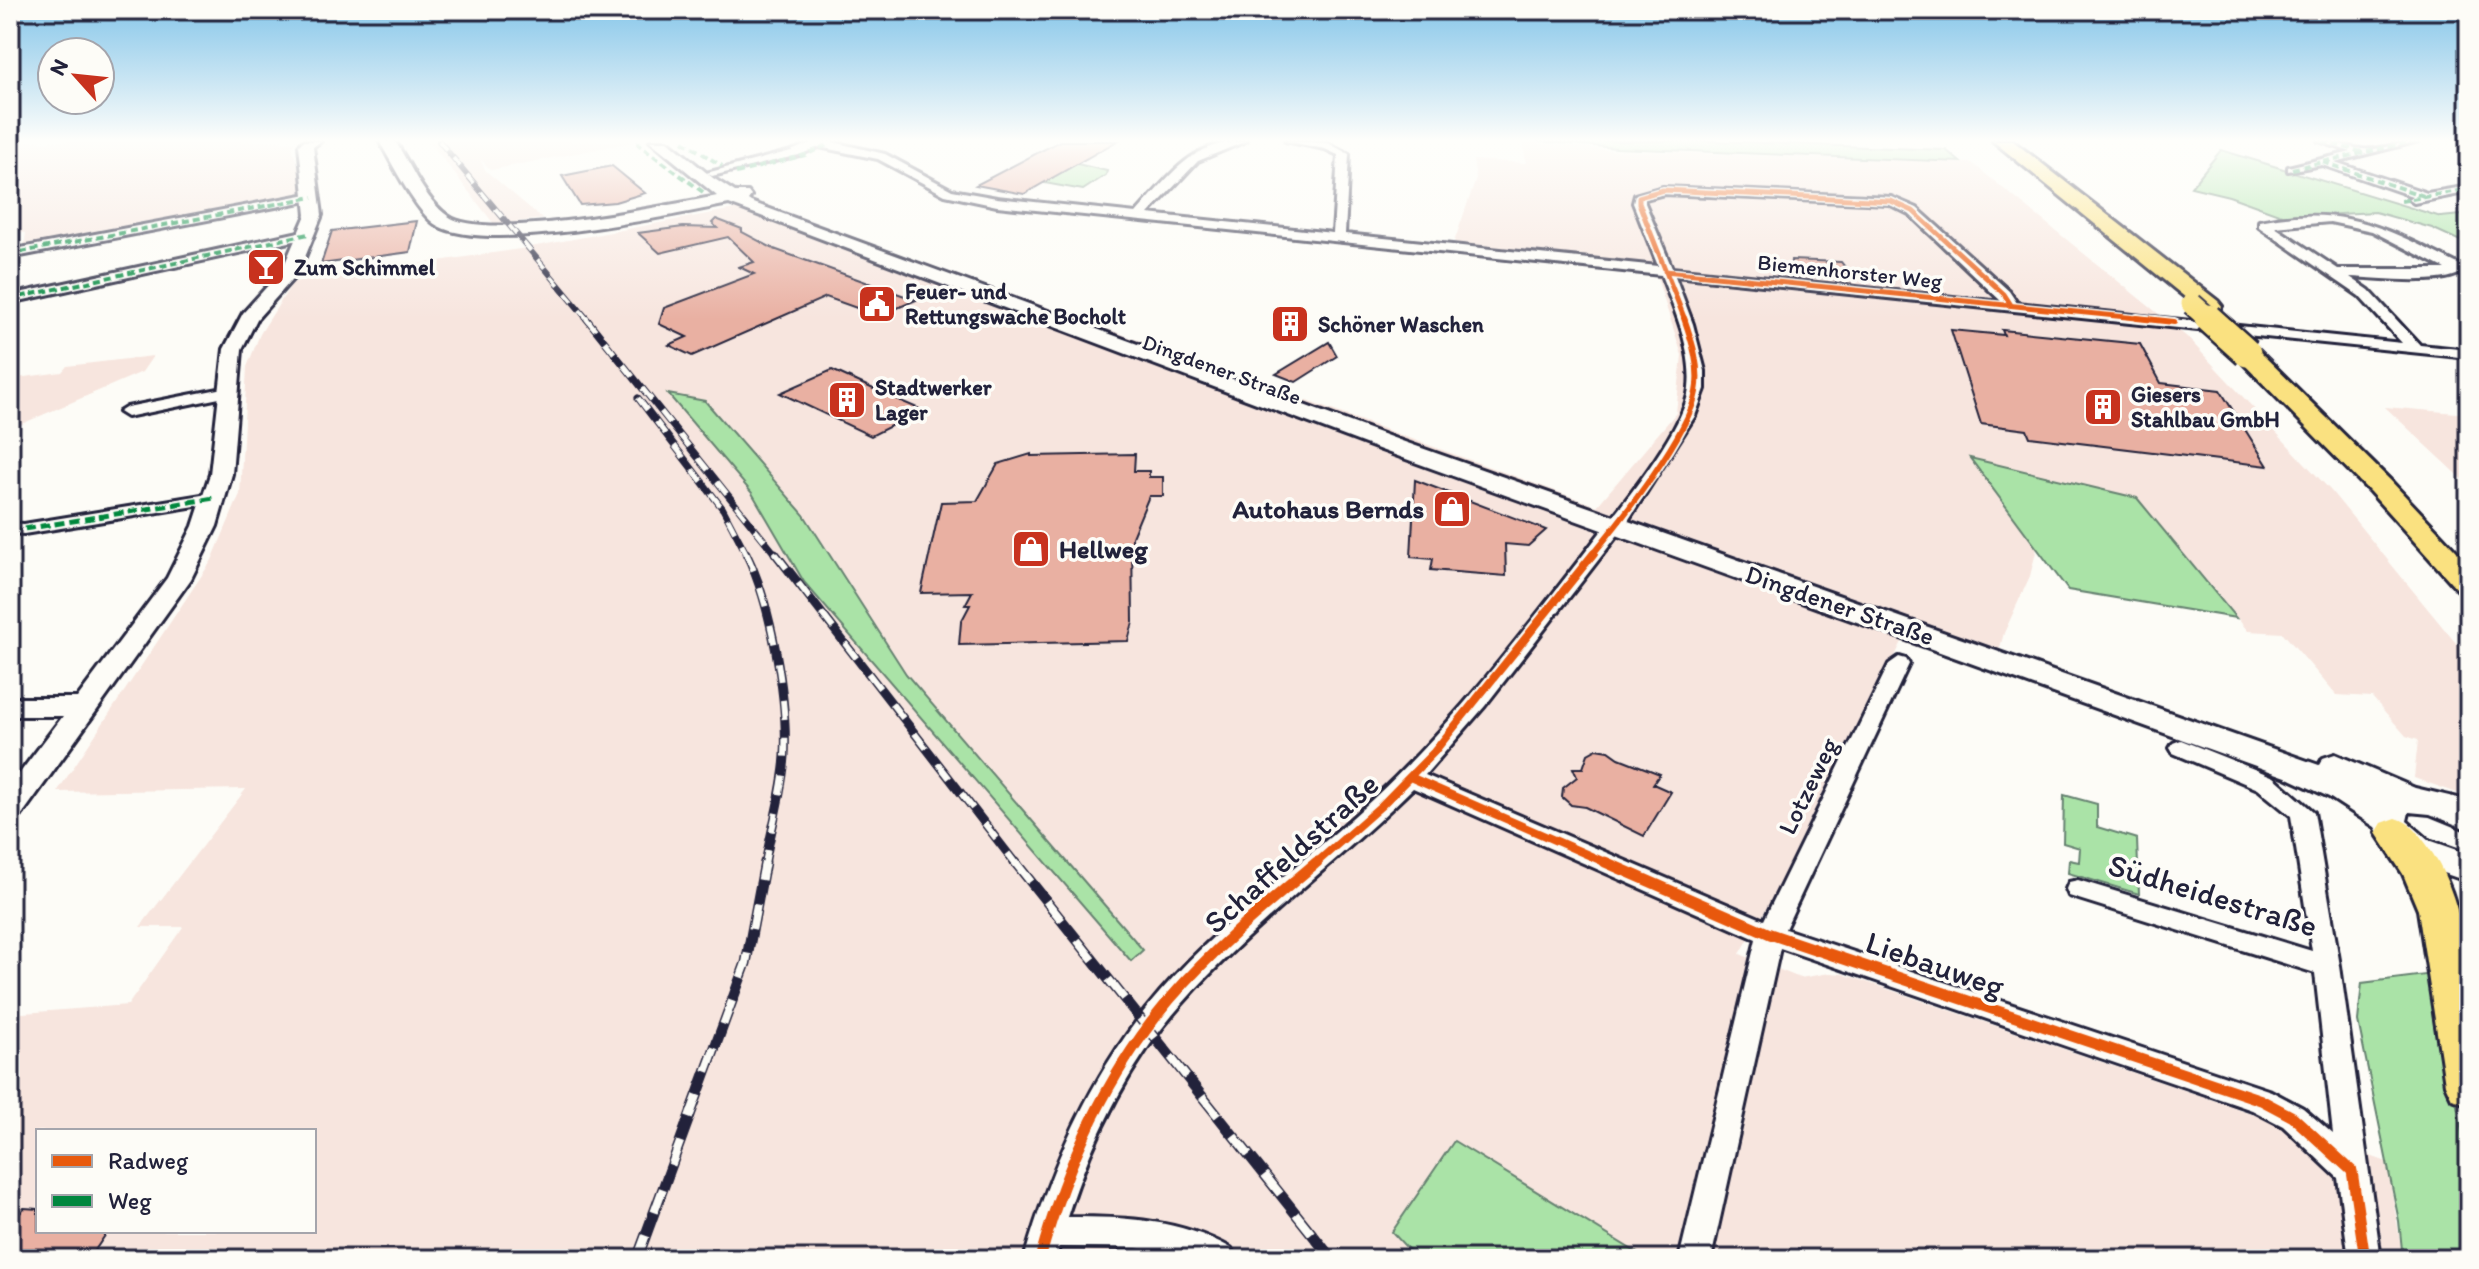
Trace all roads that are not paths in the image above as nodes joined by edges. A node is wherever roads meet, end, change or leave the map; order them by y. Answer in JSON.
{"nodes":[{"id":1,"x":296,"y":200,"type":"edge"},
{"id":2,"x":313,"y":200,"type":"edge"},
{"id":3,"x":427,"y":200,"type":"edge"},
{"id":4,"x":717,"y":200,"type":"edge"},
{"id":5,"x":746,"y":200,"type":"edge"},
{"id":6,"x":748,"y":200,"type":"edge"},
{"id":7,"x":993,"y":200,"type":"edge"},
{"id":8,"x":1154,"y":200,"type":"edge"},
{"id":9,"x":1341,"y":200,"type":"edge"},
{"id":10,"x":1639,"y":200,"type":"edge"},
{"id":11,"x":1879,"y":200,"type":"edge"},
{"id":12,"x":2067,"y":200,"type":"edge"},
{"id":13,"x":2074,"y":200,"type":"edge"},
{"id":14,"x":2406,"y":200,"type":"edge"},
{"id":15,"x":2401,"y":201,"type":"dead end"},
{"id":16,"x":1139,"y":217,"type":"junction"},
{"id":17,"x":308,"y":234,"type":"junction"},
{"id":18,"x":1339,"y":238,"type":"junction"},
{"id":19,"x":10,"y":254,"type":"edge"},
{"id":20,"x":1665,"y":271,"type":"junction"},
{"id":21,"x":2336,"y":273,"type":"junction"},
{"id":22,"x":10,"y":299,"type":"edge"},
{"id":23,"x":2011,"y":305,"type":"junction"},
{"id":24,"x":2201,"y":305,"type":"junction"},
{"id":25,"x":2415,"y":348,"type":"junction"},
{"id":26,"x":2254,"y":353,"type":"junction"},
{"id":27,"x":2469,"y":354,"type":"edge"},
{"id":28,"x":229,"y":392,"type":"junction"},
{"id":29,"x":1286,"y":407,"type":"junction"},
{"id":30,"x":127,"y":412,"type":"dead end"},
{"id":31,"x":1426,"y":442,"type":"junction"},
{"id":32,"x":2369,"y":459,"type":"junction"},
{"id":33,"x":214,"y":498,"type":"junction"},
{"id":34,"x":1622,"y":520,"type":"junction"},
{"id":35,"x":10,"y":528,"type":"edge"},
{"id":36,"x":2469,"y":551,"type":"edge"},
{"id":37,"x":2469,"y":568,"type":"edge"},
{"id":38,"x":2469,"y":583,"type":"edge"},
{"id":39,"x":1899,"y":664,"type":"dead end"},
{"id":40,"x":10,"y":707,"type":"edge"},
{"id":41,"x":86,"y":707,"type":"junction"},
{"id":42,"x":2181,"y":748,"type":"dead end"},
{"id":43,"x":1410,"y":777,"type":"junction"},
{"id":44,"x":10,"y":808,"type":"edge"},
{"id":45,"x":2398,"y":817,"type":"junction"},
{"id":46,"x":2469,"y":817,"type":"edge"},
{"id":47,"x":2469,"y":868,"type":"edge"},
{"id":48,"x":2078,"y":889,"type":"dead end"},
{"id":49,"x":1770,"y":934,"type":"junction"},
{"id":50,"x":2327,"y":966,"type":"junction"},
{"id":51,"x":2469,"y":1084,"type":"edge"},
{"id":52,"x":2352,"y":1171,"type":"junction"},
{"id":53,"x":1043,"y":1246,"type":"edge"},
{"id":54,"x":1220,"y":1259,"type":"edge"},
{"id":55,"x":1695,"y":1259,"type":"edge"},
{"id":56,"x":2365,"y":1259,"type":"edge"}],
"edges":[{"from":1,"to":19,"type":"street"},
{"from":2,"to":17,"type":"street"},
{"from":3,"to":4,"type":"main road"},
{"from":5,"to":29,"type":"main road","name":"Dingdener Straße"},
{"from":6,"to":31,"type":"main road","name":"Dingdener Straße"},
{"from":7,"to":16,"type":"street","name":"Biemenhorster Weg"},
{"from":8,"to":16,"type":"street"},
{"from":9,"to":18,"type":"street"},
{"from":10,"to":20,"type":"street","name":"Schaffeldstraße"},
{"from":11,"to":23,"type":"street","name":"Schaffeldstraße"},
{"from":12,"to":24,"type":"highway"},
{"from":13,"to":24,"type":"highway"},
{"from":14,"to":15,"type":"street"},
{"from":16,"to":18,"type":"street","name":"Biemenhorster Weg"},
{"from":17,"to":22,"type":"street"},
{"from":17,"to":28,"type":"street"},
{"from":18,"to":20,"type":"street","name":"Biemenhorster Weg"},
{"from":20,"to":23,"type":"street","name":"Biemenhorster Weg"},
{"from":20,"to":34,"type":"street","name":"Schaffeldstraße"},
{"from":21,"to":21,"type":"street"},
{"from":21,"to":25,"type":"street"},
{"from":23,"to":25,"type":"street","name":"Biemenhorster Weg"},
{"from":24,"to":26,"type":"highway"},
{"from":25,"to":27,"type":"street","name":"Biemenhorster Weg"},
{"from":26,"to":32,"type":"highway"},
{"from":26,"to":38,"type":"highway"},
{"from":28,"to":30,"type":"street"},
{"from":28,"to":33,"type":"street"},
{"from":29,"to":31,"type":"main road","name":"Dingdener Straße"},
{"from":29,"to":34,"type":"main road","name":"Dingdener Straße"},
{"from":31,"to":34,"type":"main road","name":"Dingdener Straße"},
{"from":32,"to":36,"type":"highway"},
{"from":32,"to":37,"type":"highway"},
{"from":33,"to":35,"type":"street"},
{"from":33,"to":41,"type":"street"},
{"from":34,"to":43,"type":"street","name":"Schaffeldstraße"},
{"from":34,"to":45,"type":"main road","name":"Dingdener Straße"},
{"from":39,"to":49,"type":"street","name":"Lotzeweg"},
{"from":40,"to":41,"type":"street"},
{"from":41,"to":44,"type":"street"},
{"from":42,"to":50,"type":"street","name":"Südheidestraße"},
{"from":43,"to":49,"type":"street","name":"Liebauweg"},
{"from":43,"to":53,"type":"street","name":"Schaffeldstraße"},
{"from":45,"to":46,"type":"main road","name":"Dingdener Straße"},
{"from":45,"to":47,"type":"main road","name":"Dingdener Straße"},
{"from":45,"to":51,"type":"highway"},
{"from":48,"to":50,"type":"street","name":"Südheidestraße"},
{"from":49,"to":52,"type":"street","name":"Liebauweg"},
{"from":49,"to":55,"type":"street"},
{"from":50,"to":52,"type":"street","name":"Südheidestraße"},
{"from":52,"to":56,"type":"street"},
{"from":53,"to":54,"type":"street"}]}
